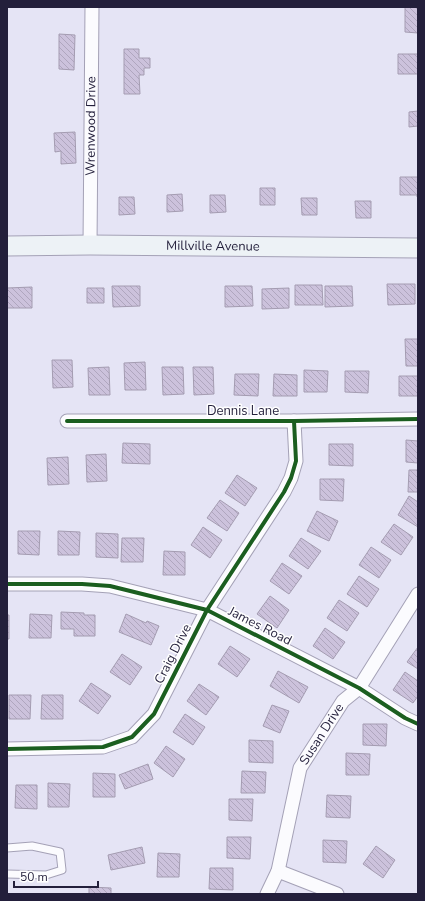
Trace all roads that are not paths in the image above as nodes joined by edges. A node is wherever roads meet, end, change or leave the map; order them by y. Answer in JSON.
{"nodes":[{"id":1,"x":92,"y":7,"type":"edge"},
{"id":2,"x":90,"y":245,"type":"junction"},
{"id":3,"x":7,"y":246,"type":"edge"},
{"id":4,"x":418,"y":248,"type":"edge"},
{"id":5,"x":418,"y":419,"type":"edge"},
{"id":6,"x":67,"y":421,"type":"dead end"},
{"id":7,"x":294,"y":421,"type":"junction"},
{"id":8,"x":7,"y":584,"type":"edge"},
{"id":9,"x":418,"y":594,"type":"edge"},
{"id":10,"x":207,"y":610,"type":"junction"},
{"id":11,"x":359,"y":688,"type":"junction"},
{"id":12,"x":418,"y":724,"type":"edge"},
{"id":13,"x":7,"y":749,"type":"edge"},
{"id":14,"x":7,"y":848,"type":"edge"},
{"id":15,"x":278,"y":871,"type":"junction"},
{"id":16,"x":7,"y":874,"type":"edge"},
{"id":17,"x":267,"y":894,"type":"edge"},
{"id":18,"x":337,"y":894,"type":"edge"}],
"edges":[{"from":1,"to":2,"type":"street","name":"Wrenwood Drive"},
{"from":2,"to":3,"type":"main road","name":"Millville Avenue"},
{"from":2,"to":4,"type":"main road","name":"Millville Avenue"},
{"from":5,"to":7,"type":"street","name":"Dennis Lane"},
{"from":6,"to":7,"type":"street","name":"Dennis Lane"},
{"from":7,"to":10,"type":"street","name":"Craig Drive"},
{"from":8,"to":10,"type":"street","name":"James Road"},
{"from":9,"to":11,"type":"street","name":"Susan Drive"},
{"from":10,"to":11,"type":"street","name":"James Road"},
{"from":10,"to":13,"type":"street","name":"Craig Drive"},
{"from":11,"to":12,"type":"street","name":"James Road"},
{"from":11,"to":15,"type":"street","name":"Susan Drive"},
{"from":14,"to":16,"type":"lane"},
{"from":15,"to":17,"type":"street","name":"Susan Drive"},
{"from":15,"to":18,"type":"street"}]}
